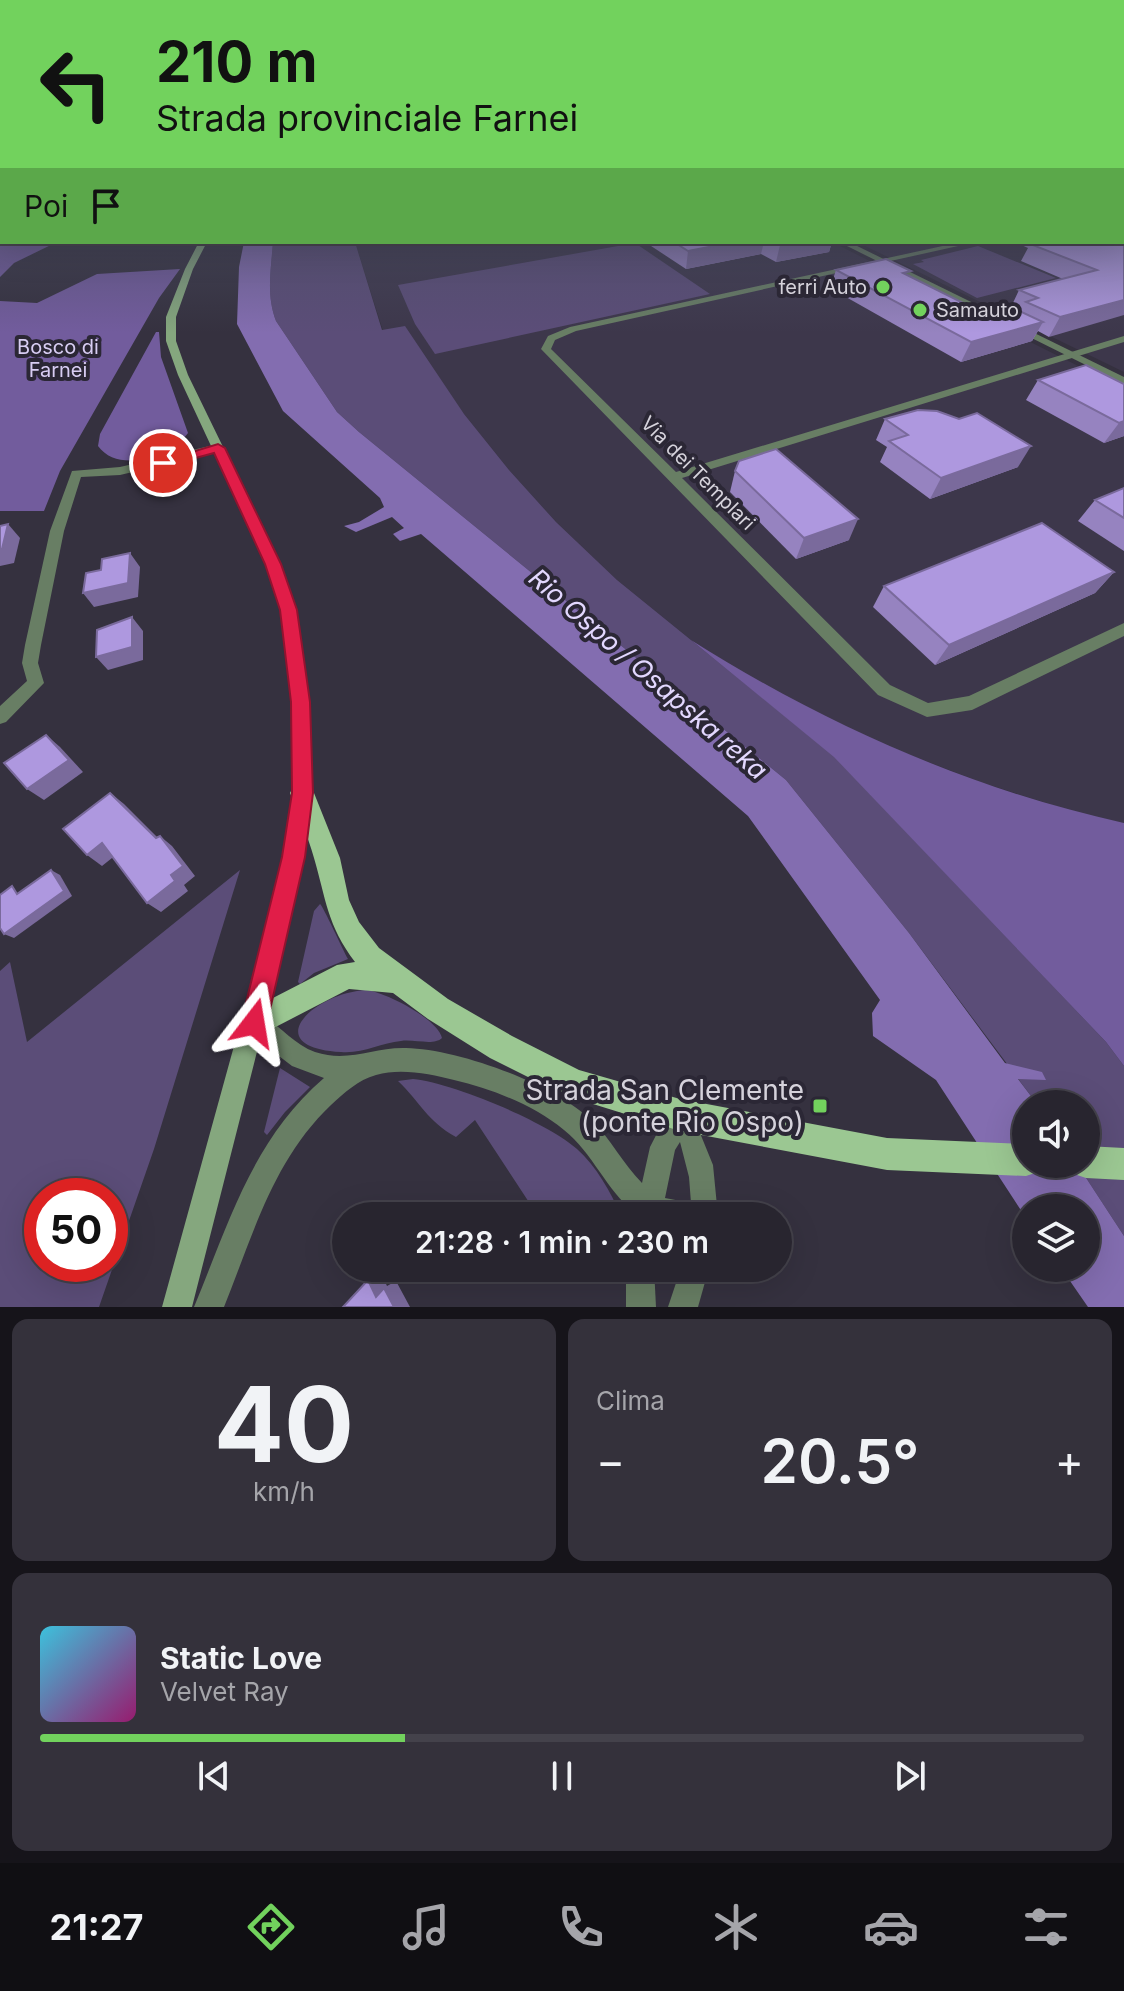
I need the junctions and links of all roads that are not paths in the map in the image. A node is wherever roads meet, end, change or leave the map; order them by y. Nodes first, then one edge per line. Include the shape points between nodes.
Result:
1 (202, 244) edge
2 (847, 244) edge
3 (963, 244) edge
4 (882, 262) junction
5 (1124, 339) edge
6 (1071, 355) junction
7 (1124, 381) edge
8 (218, 448) junction
9 (673, 477) junction
10 (1124, 629) edge
11 (0, 717) edge
12 (302, 793) junction
13 (396, 980) junction
14 (254, 1023) junction
15 (358, 1068) junction
16 (680, 1115) junction
17 (1012, 1159) edge
18 (1100, 1163) edge
19 (1124, 1164) edge
20 (640, 1202) edge
21 (651, 1202) edge
22 (705, 1202) edge
23 (640, 1282) edge
24 (691, 1282) edge
25 (177, 1307) edge
26 (209, 1307) edge
27 (641, 1307) edge
28 (683, 1307) edge

1 - 8 main road via 171,317 171,341
2 - 4 street
3 - 4 street
4 - 6 street
4 - 9 street, Via dei Templari via 551,338 546,349
5 - 6 street
6 - 7 street
6 - 9 street
8 - 11 street via 120,471 76,474 57,531 33,645 30,663 36,683
8 - 12 main road via 289,610 301,702
9 - 10 street, Via dei Templari via 884,690 927,710 972,703
12 - 13 main road via 349,932
12 - 14 main road via 293,857
13 - 14 main road via 347,975
13 - 16 main road via 501,1047 575,1084
14 - 15 street via 300,1059 327,1070
14 - 25 main road
15 - 20 street via 431,1061 473,1070 527,1095 572,1120 604,1152
15 - 26 street via 291,1130 267,1166
16 - 17 main road via 887,1154
16 - 21 street via 663,1147
16 - 22 street via 695,1142
18 - 19 main road
23 - 27 street
24 - 28 street

